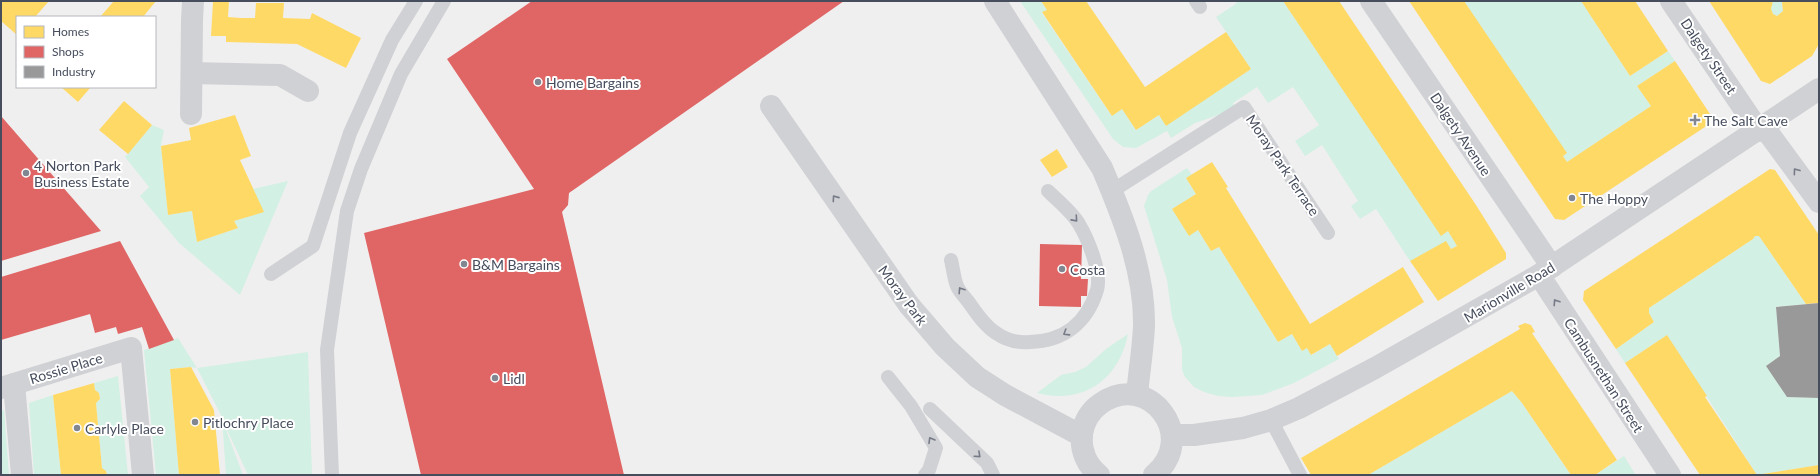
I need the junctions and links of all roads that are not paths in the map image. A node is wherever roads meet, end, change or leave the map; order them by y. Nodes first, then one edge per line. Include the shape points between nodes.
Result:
1 (193, 1) edge
2 (416, 1) edge
3 (444, 1) edge
4 (994, 1) edge
5 (1371, 1) edge
6 (1671, 1) edge
7 (192, 73) junction
8 (1819, 90) edge
9 (308, 91) dead end
10 (771, 106) dead end
11 (191, 114) dead end
12 (1762, 129) junction
13 (1048, 191) dead end
14 (1112, 192) junction
15 (1819, 202) edge
16 (1328, 233) dead end
17 (951, 260) dead end
18 (1545, 271) junction
19 (271, 274) dead end
20 (888, 377) dead end
21 (8, 386) edge
22 (1137, 395) junction
23 (930, 409) dead end
24 (1271, 420) junction
25 (1172, 435) junction
26 (1082, 436) junction
27 (22, 475) edge
28 (143, 475) edge
29 (332, 475) edge
30 (925, 475) edge
31 (993, 475) edge
32 (1099, 475) edge
33 (1154, 475) edge
34 (1300, 475) edge
35 (1670, 475) edge

1 - 7 street
2 - 19 lane via 392,40 350,133 313,246
3 - 29 lane via 401,74 361,169 347,211 327,350
4 - 14 street via 1102,168
5 - 18 street, Dalgety Avenue
6 - 12 street, Dalgety Street
7 - 9 street via 280,75
7 - 11 street
8 - 12 street, Marionville Road
26 -> 10 street, Moray Park via 1005,395 978,377 945,348 922,322 880,264
15 -> 12 street, Dalgety Street
12 - 18 street, Marionville Road
13 -> 17 lane via 1078,222 1088,239 1096,266 1097,289 1089,309 1074,328 1050,340 1035,342 1018,343 996,334 978,316 957,286
14 - 16 lane, Moray Park Terrace via 1244,107
14 - 22 street via 1135,261 1142,292 1144,325
18 - 24 street, Marionville Road via 1376,368
35 -> 18 street, Cambusnethan Street
30 -> 20 lane via 936,448 911,406
21 - 27 street
21 - 28 street, Rossie Place via 131,348
22 - 25 street via 1150,400 1161,410 1169,422
22 - 26 street via 1107,399 1095,408 1086,420
23 -> 31 lane via 987,463
24 - 25 street, Marionville Road via 1243,428
24 - 34 lane
25 - 33 street via 1170,452 1162,468
26 - 32 street via 1087,462

